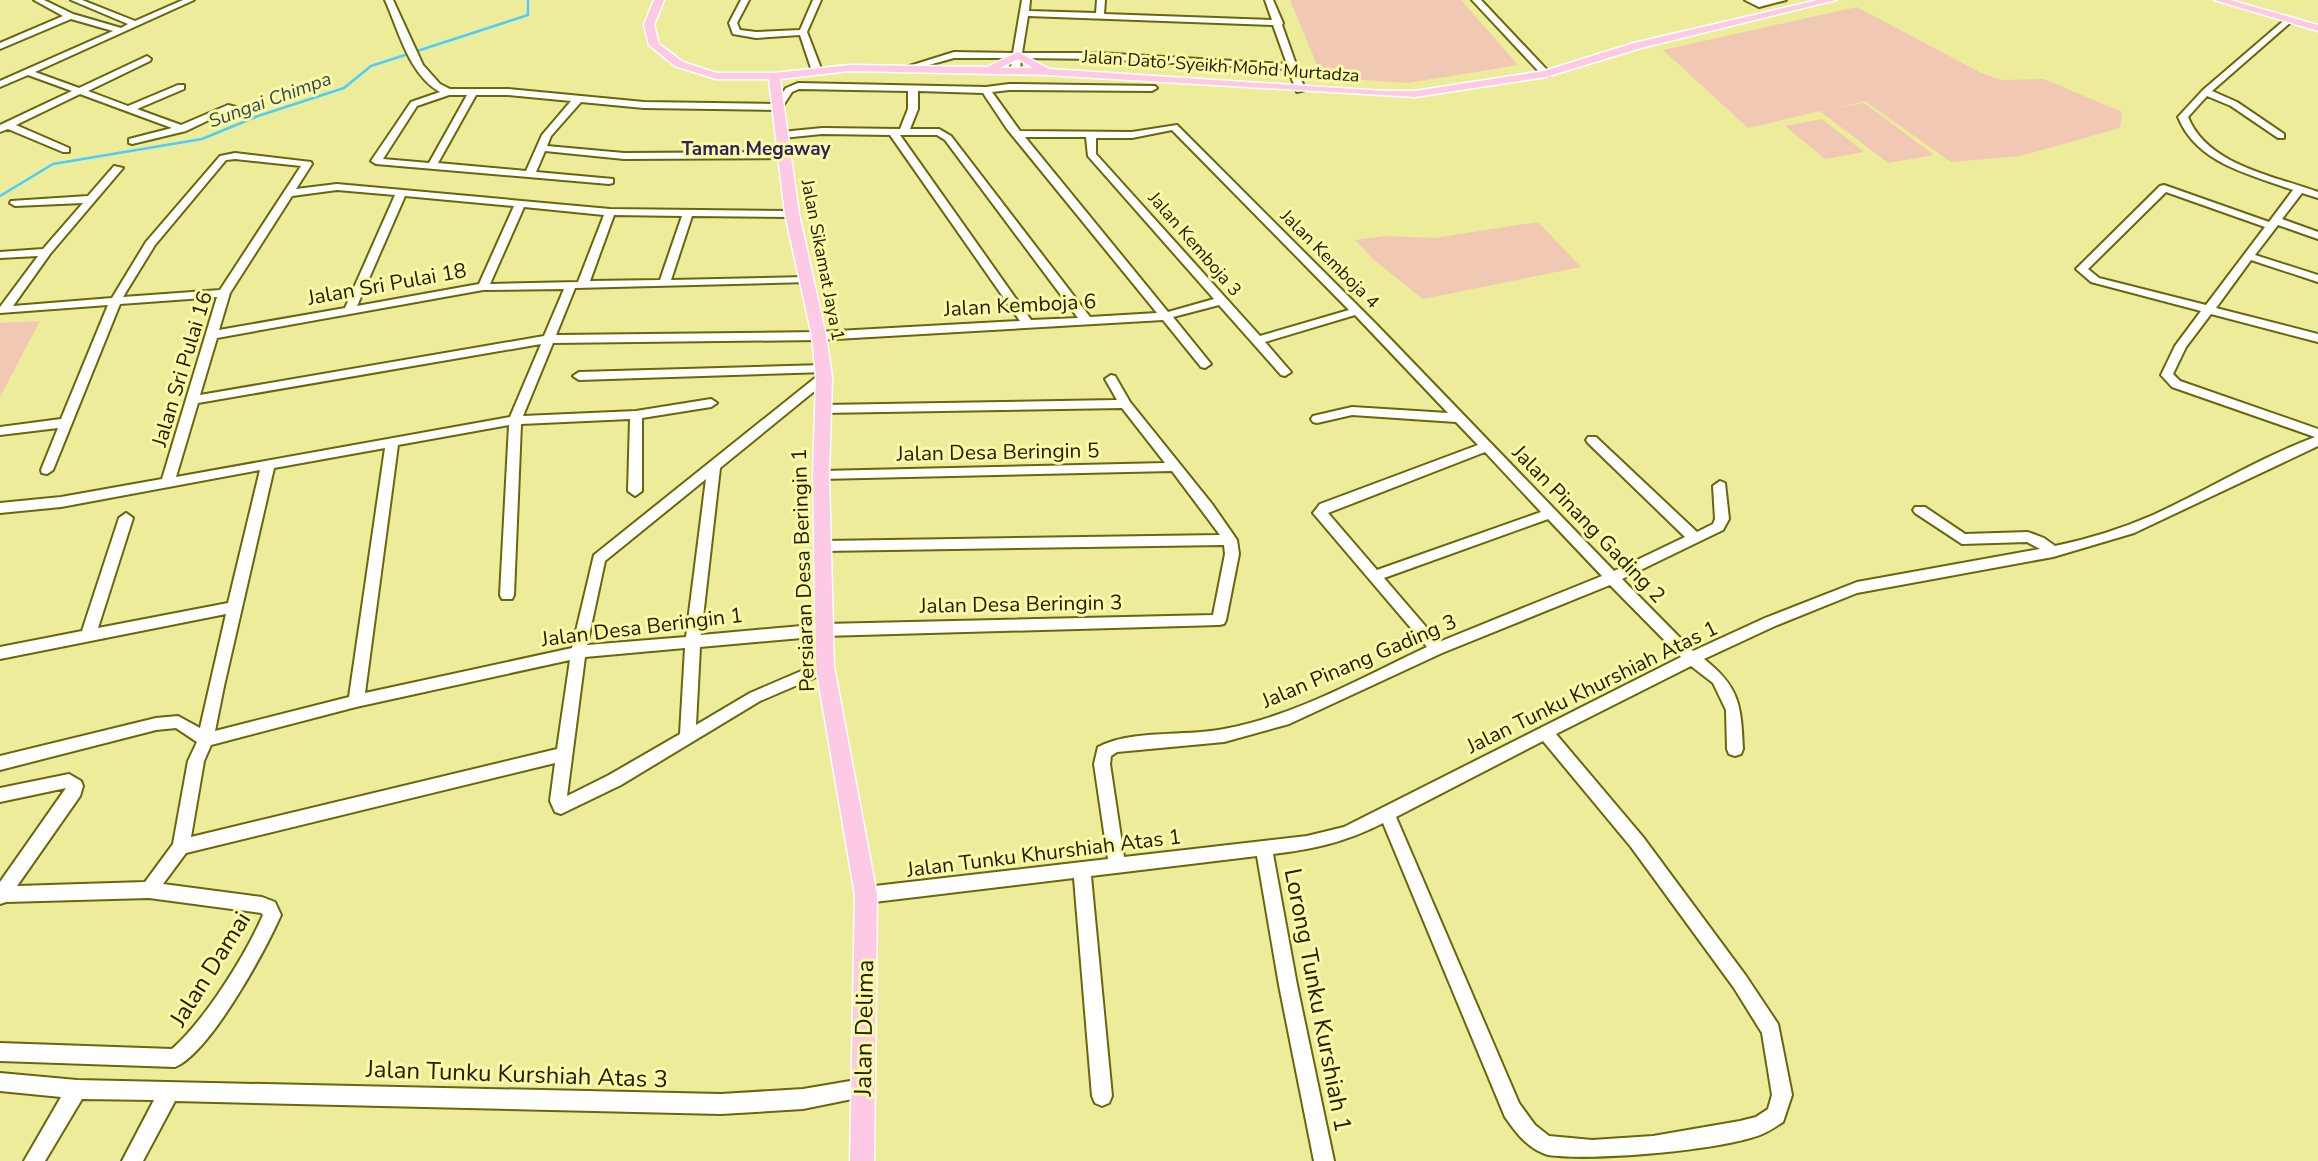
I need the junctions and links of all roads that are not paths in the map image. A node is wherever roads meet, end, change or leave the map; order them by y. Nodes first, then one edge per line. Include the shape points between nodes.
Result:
1 (38, 0) edge
2 (75, 0) edge
3 (190, 0) edge
4 (389, 0) edge
5 (659, 0) edge
6 (745, 0) edge
7 (817, 0) edge
8 (1026, 0) edge
9 (1101, 0) edge
10 (1269, 0) edge
11 (1476, 0) edge
12 (1749, 0) edge
13 (1782, 0) edge
14 (1831, 0) edge
15 (2221, 0) edge
16 (2247, 8) junction
17 (1024, 13) junction
18 (1100, 15) junction
19 (70, 16) junction
20 (2288, 20) junction
21 (1279, 23) junction
22 (135, 24) junction
23 (2318, 28) edge
24 (120, 30) junction
25 (2278, 30) junction
26 (803, 32) junction
27 (1, 45) edge
28 (1018, 55) junction
29 (147, 59) dead end
30 (1293, 67) junction
31 (907, 68) junction
32 (814, 71) junction
33 (966, 71) junction
34 (1015, 71) junction
35 (28, 72) junction
36 (1047, 72) junction
37 (1546, 74) junction
38 (774, 76) junction
39 (1122, 76) junction
40 (737, 77) junction
41 (0, 84) edge
42 (181, 87) dead end
43 (913, 88) junction
44 (1112, 88) junction
45 (1152, 88) dead end
46 (986, 90) junction
47 (1300, 90) junction
48 (79, 91) junction
49 (448, 92) junction
50 (472, 92) junction
51 (2206, 92) junction
52 (578, 99) junction
53 (777, 101) junction
54 (231, 107) dead end
55 (128, 109) junction
56 (4, 127) edge
57 (183, 130) junction
58 (898, 132) junction
59 (1017, 134) junction
60 (1091, 134) junction
61 (782, 135) junction
62 (2281, 135) dead end
63 (132, 141) dead end
64 (542, 148) junction
65 (66, 150) dead end
66 (784, 155) junction
67 (433, 164) junction
68 (118, 168) dead end
69 (530, 174) junction
70 (609, 181) dead end
71 (2299, 189) junction
72 (289, 193) junction
73 (401, 193) junction
74 (2318, 195) edge
75 (92, 199) junction
76 (15, 203) dead end
77 (521, 204) junction
78 (610, 212) junction
79 (688, 213) junction
80 (792, 214) junction
81 (2274, 224) junction
82 (2318, 236) edge
83 (46, 252) junction
84 (0, 255) edge
85 (2248, 256) junction
86 (2318, 279) edge
87 (806, 281) junction
88 (664, 283) junction
89 (577, 284) junction
90 (483, 287) junction
91 (224, 293) junction
92 (1222, 301) junction
93 (115, 302) junction
94 (2, 310) edge
95 (349, 311) junction
96 (1357, 311) junction
97 (2210, 311) junction
98 (1165, 316) junction
99 (1087, 321) junction
100 (1028, 324) junction
101 (212, 335) junction
102 (819, 336) junction
103 (2318, 338) edge
104 (550, 339) junction
105 (1257, 341) junction
106 (1205, 364) dead end
107 (1285, 372) dead end
108 (824, 373) junction
109 (579, 376) dead end
110 (1111, 379) dead end
111 (192, 400) junction
112 (711, 403) dead end
113 (1125, 404) junction
114 (822, 409) junction
115 (636, 415) junction
116 (1458, 418) junction
117 (1317, 419) dead end
118 (514, 420) junction
119 (66, 423) junction
120 (0, 430) edge
121 (2318, 434) edge
122 (1592, 440) dead end
123 (2318, 441) edge
124 (392, 442) junction
125 (1486, 447) junction
126 (268, 464) junction
127 (714, 466) junction
128 (1175, 467) junction
129 (47, 470) dead end
130 (821, 475) junction
131 (168, 482) junction
132 (1720, 486) dead end
133 (635, 491) dead end
134 (1920, 510) dead end
135 (1, 511) edge
136 (1549, 514) junction
137 (126, 519) dead end
138 (1695, 538) junction
139 (1230, 540) junction
140 (824, 546) junction
141 (2053, 552) junction
142 (1374, 576) junction
143 (1612, 578) junction
144 (507, 595) dead end
145 (234, 607) junction
146 (824, 630) junction
147 (88, 636) junction
148 (693, 642) junction
149 (1437, 649) junction
150 (578, 652) junction
151 (0, 653) edge
152 (1691, 658) junction
153 (825, 667) junction
154 (356, 701) junction
155 (1545, 732) junction
156 (687, 737) junction
157 (206, 740) junction
158 (1735, 749) dead end
159 (564, 754) junction
160 (0, 764) edge
161 (0, 795) edge
162 (1387, 814) junction
163 (181, 846) junction
164 (1264, 848) junction
165 (1117, 866) junction
166 (1082, 869) junction
167 (149, 890) junction
168 (1, 895) edge
169 (866, 895) junction
170 (0, 1052) edge
171 (0, 1082) edge
172 (862, 1088) junction
173 (77, 1089) junction
174 (170, 1090) junction
175 (1102, 1096) dead end
176 (34, 1161) edge
177 (132, 1161) edge
178 (862, 1161) edge
179 (1324, 1161) edge

1 - 19 street
2 - 22 street
3 - 22 street
4 - 49 street via 415,58 435,85
5 - 40 main road, Jalan Dato' Syeikh Mohd Murtadza via 649,25 654,45 679,65 697,72
6 - 26 street via 733,23 736,32 756,36
7 - 26 street
8 - 17 street
9 - 18 street
10 - 21 street
11 - 37 street
12 - 13 street via 1759,4
14 - 37 main road, Jalan Dato' Syeikh Mohd Murtadza via 1638,45
15 - 16 main road
16 - 20 main road
16 - 25 main road
17 - 18 street
17 - 28 street
18 - 21 street
19 - 24 street
19 - 27 street
20 - 23 main road
20 - 25 street
21 - 30 street
22 - 24 street
24 - 35 street
25 - 51 street
26 - 32 street
28 - 30 street
28 - 31 street via 954,55
28 - 33 main road via 1001,65
28 - 34 street
28 - 36 main road
29 - 48 street
30 - 47 street
31 - 32 main road, Jalan Dato' Syeikh Mohd Murtadza
31 - 33 main road, Jalan Dato' Syeikh Mohd Murtadza
32 - 38 main road, Jalan Dato' Syeikh Mohd Murtadza
32 - 53 main road via 787,80
33 - 34 main road, Jalan Dato' Syeikh Mohd Murtadza
34 - 36 main road, Jalan Dato' Syeikh Mohd Murtadza
35 - 41 street
35 - 48 street
36 - 39 main road, Jalan Dato' Syeikh Mohd Murtadza
37 - 47 main road, Jalan Dato' Syeikh Mohd Murtadza via 1415,94
38 - 40 main road, Jalan Dato' Syeikh Mohd Murtadza
38 - 53 main road, Jalan Sikamat Jaya 1
39 - 44 street
39 - 47 main road, Jalan Dato' Syeikh Mohd Murtadza
40 - 53 main road via 766,84
42 - 55 street
43 - 46 street
43 - 53 street via 799,86
43 - 58 street via 914,109
44 - 45 street
44 - 46 street
46 - 59 street
48 - 55 street
48 - 56 street
49 - 50 street
49 - 67 street via 414,104 376,161
50 - 52 street
50 - 67 street
51 - 62 street via 2234,104
51 - 71 street via 2183,117 2187,131 2225,162
52 - 53 street via 644,105
52 - 64 street via 547,135
53 - 61 main road, Jalan Sikamat Jaya 1
54 - 57 street
55 - 57 street
56 - 65 street
57 - 63 street
58 - 61 street
58 - 99 street via 939,132 948,138
58 - 100 street
59 - 60 street
59 - 98 street
60 - 92 street, Jalan Kemboja 3 via 1091,154
60 - 96 street, Jalan Kemboja 4 via 1132,135 1174,127
61 - 66 main road, Jalan Sikamat Jaya 1
64 - 66 street via 624,156
64 - 69 street
66 - 80 main road, Jalan Sikamat Jaya 1
67 - 69 street
68 - 75 street
69 - 70 street
71 - 74 street
71 - 81 street
72 - 73 street via 337,187
72 - 91 street, Jalan Sri Pulai 16
72 - 93 street, Jalan Sri Pulai 16 via 307,163 223,158 150,244
73 - 77 street
73 - 95 street
75 - 76 street
75 - 83 street
77 - 78 street
77 - 90 street
78 - 79 street
78 - 89 street
79 - 80 street
79 - 88 street
80 - 87 main road, Jalan Sikamat Jaya 1
81 - 82 street
81 - 85 street
81 - 97 street via 2164,188 2081,269 2095,280
83 - 84 street
83 - 94 street
85 - 86 street
85 - 97 street
87 - 88 street, Jalan Sri Pulai 18
87 - 102 main road, Jalan Sikamat Jaya 1
88 - 89 street, Jalan Sri Pulai 18
89 - 90 street, Jalan Sri Pulai 18
89 - 104 street
90 - 95 street, Jalan Sri Pulai 18
91 - 93 street
91 - 101 street, Jalan Sri Pulai 16
92 - 98 street, Jalan Kemboja 6
92 - 105 street, Jalan Kemboja 3
93 - 94 street
93 - 119 street
95 - 101 street, Jalan Sri Pulai 18
96 - 105 street
96 - 116 street, Jalan Kemboja 4
97 - 103 street
97 - 121 street via 2181,346 2167,375 2169,380
98 - 99 street, Jalan Kemboja 6
98 - 106 street
99 - 100 street, Jalan Kemboja 6
100 - 102 street, Jalan Kemboja 6
101 - 111 street, Jalan Sri Pulai 16
102 - 104 street, Jalan Kemboja 6
102 - 108 main road, Jalan Sikamat Jaya 1
104 - 111 street, Jalan Kemboja 6
104 - 118 street
105 - 107 street, Jalan Kemboja 3
108 - 109 street
108 - 114 main road, Jalan Sikamat Jaya 1
108 - 127 street
110 - 113 street
111 - 131 street, Jalan Sri Pulai 16
112 - 115 street
113 - 114 street
113 - 128 street
114 - 130 main road, Persiaran Desa Beringin 1
115 - 118 street
115 - 133 street
116 - 117 street via 1352,411
116 - 125 street, Jalan Pinang Gading 2
118 - 124 street
118 - 144 street
119 - 120 street
119 - 129 street
122 - 138 street
123 - 141 street, Jalan Tunku Khurshiah Atas 1 via 2132,529
124 - 126 street
124 - 154 street
125 - 136 street, Jalan Pinang Gading 2
125 - 142 street via 1325,507 1320,513
126 - 131 street
126 - 145 street
127 - 148 street
127 - 150 street via 598,559
128 - 130 street, Jalan Desa Beringin 5
128 - 139 street
130 - 140 main road, Persiaran Desa Beringin 1
131 - 135 street
132 - 138 street, Jalan Pinang Gading 3 via 1722,519 1718,527
134 - 141 street via 1962,539 2028,537
136 - 142 street
136 - 143 street, Jalan Pinang Gading 2
137 - 147 street
138 - 143 street, Jalan Pinang Gading 3
139 - 140 street
139 - 146 street, Jalan Desa Beringin 3 via 1231,565 1219,621
140 - 146 main road, Persiaran Desa Beringin 1
141 - 152 street, Jalan Tunku Khurshiah Atas 1 via 1871,584
142 - 149 street
143 - 149 street, Jalan Pinang Gading 3
143 - 152 street, Jalan Pinang Gading 2
145 - 147 street
145 - 157 street
146 - 148 street, Jalan Desa Beringin 1
146 - 153 main road, Persiaran Desa Beringin 1
147 - 151 street
148 - 150 street, Jalan Desa Beringin 1
148 - 156 street
149 - 165 street, Jalan Pinang Gading 3 via 1284,720 1224,736 1115,746 1104,752
150 - 154 street, Jalan Desa Beringin 1
150 - 159 street
152 - 155 street, Jalan Tunku Khurshiah Atas 1
152 - 158 street, Jalan Pinang Gading 2 via 1719,679 1734,710
153 - 156 street via 755,697
153 - 169 main road, Persiaran Desa Beringin 1
154 - 157 street, Jalan Desa Beringin 1
155 - 162 street, Jalan Tunku Khurshiah Atas 1
155 - 162 street via 1637,842 1771,1030 1782,1096 1776,1115 1759,1126 1668,1143 1571,1151 1547,1146 1526,1131 1512,1110
156 - 159 street via 561,807
157 - 160 street via 178,722 156,724
157 - 163 street via 196,761
159 - 163 street
161 - 168 street via 69,781 75,786
162 - 164 street, Jalan Tunku Khurshiah Atas 1 via 1347,833
163 - 167 street
164 - 165 street, Jalan Tunku Khurshiah Atas 1
164 - 179 street, Lorong Tunku Kurshiah 1
165 - 166 street, Jalan Tunku Khurshiah Atas 1
166 - 169 street, Jalan Tunku Khurshiah Atas 1
166 - 175 street
167 - 168 street, Jalan Damai
167 - 170 street, Jalan Damai via 262,905 272,915 191,1046 166,1060
169 - 172 main road, Jalan Delima
171 - 173 street, Jalan Tunku Kurshiah Atas 3
172 - 174 street, Jalan Tunku Kurshiah Atas 3 via 803,1099 721,1104
172 - 178 main road, Jalan Delima
173 - 174 street, Jalan Tunku Kurshiah Atas 3
173 - 176 street
174 - 177 street

